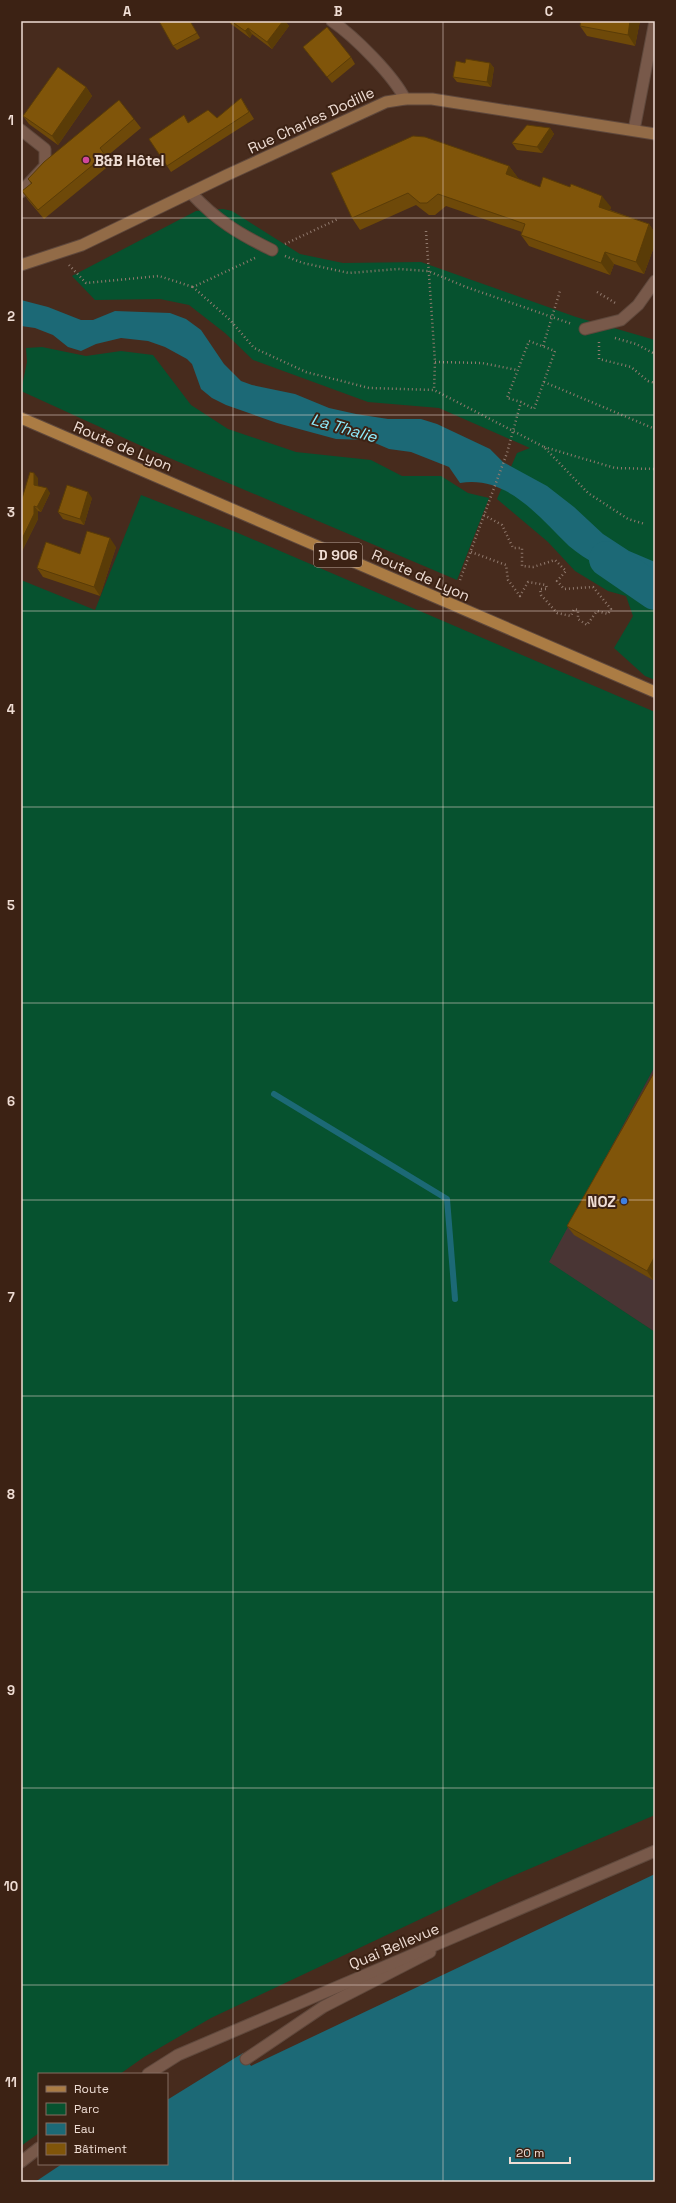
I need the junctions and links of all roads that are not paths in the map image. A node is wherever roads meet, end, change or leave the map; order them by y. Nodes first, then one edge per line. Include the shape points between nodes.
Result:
1 (332, 21) edge
2 (654, 21) edge
3 (405, 99) junction
4 (21, 130) edge
5 (634, 130) junction
6 (655, 134) edge
7 (21, 192) edge
8 (191, 193) junction
9 (272, 250) road end
10 (21, 265) edge
11 (655, 281) edge
12 (585, 329) road end
13 (21, 418) edge
14 (655, 692) edge
15 (655, 1851) edge
16 (504, 1914) junction
17 (246, 2059) dead end
18 (150, 2073) edge
19 (38, 2149) edge
20 (21, 2162) edge

1 - 3 street via 385,71 400,88
2 - 5 street
3 - 5 main road, Rue Charles Dodille via 475,104
3 - 8 main road, Rue Charles Dodille via 386,102
4 - 7 street via 45,149 45,166
5 - 6 main road, Rue Charles Dodille
8 - 9 street via 210,213 228,226
8 - 10 main road, Rue Charles Dodille via 88,242
11 - 12 street via 632,311 621,320
13 - 14 main road, Route de Lyon / D 906
15 - 16 street, Quai Bellevue
16 - 17 street via 323,2007
16 - 18 street, Quai Bellevue via 178,2056
19 - 20 street

